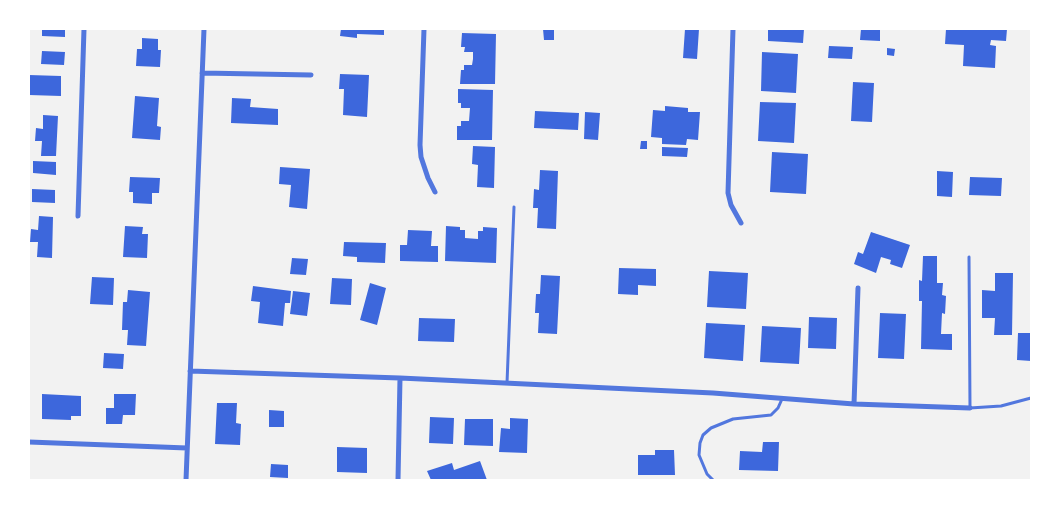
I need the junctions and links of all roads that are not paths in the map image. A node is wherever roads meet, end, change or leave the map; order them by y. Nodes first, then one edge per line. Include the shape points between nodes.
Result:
1 (84, 29) edge
2 (204, 29) edge
3 (424, 29) edge
4 (733, 29) edge
5 (202, 73) junction
6 (310, 74) dead end
7 (435, 192) dead end
8 (514, 207) dead end
9 (78, 216) dead end
10 (741, 223) dead end
11 (969, 257) dead end
12 (858, 288) dead end
13 (190, 371) junction
14 (400, 378) junction
15 (507, 383) junction
16 (783, 398) junction
17 (1031, 398) edge
18 (854, 404) junction
19 (970, 408) junction
20 (29, 442) edge
21 (187, 448) junction
22 (186, 480) edge
23 (398, 480) edge
24 (713, 480) edge

1 - 9 street
2 - 5 street
3 - 7 street via 420,145 421,157
4 - 10 street via 728,193
5 - 6 street
5 - 13 street
8 - 15 lane
11 - 19 lane
12 - 18 street
13 - 14 street
13 - 21 street
14 - 15 street
14 - 23 street
15 - 16 street
16 - 18 street
16 - 24 lane via 771,415 733,419 703,435 699,455
17 - 19 lane via 1001,406
18 - 19 street
20 - 21 street
21 - 22 street

